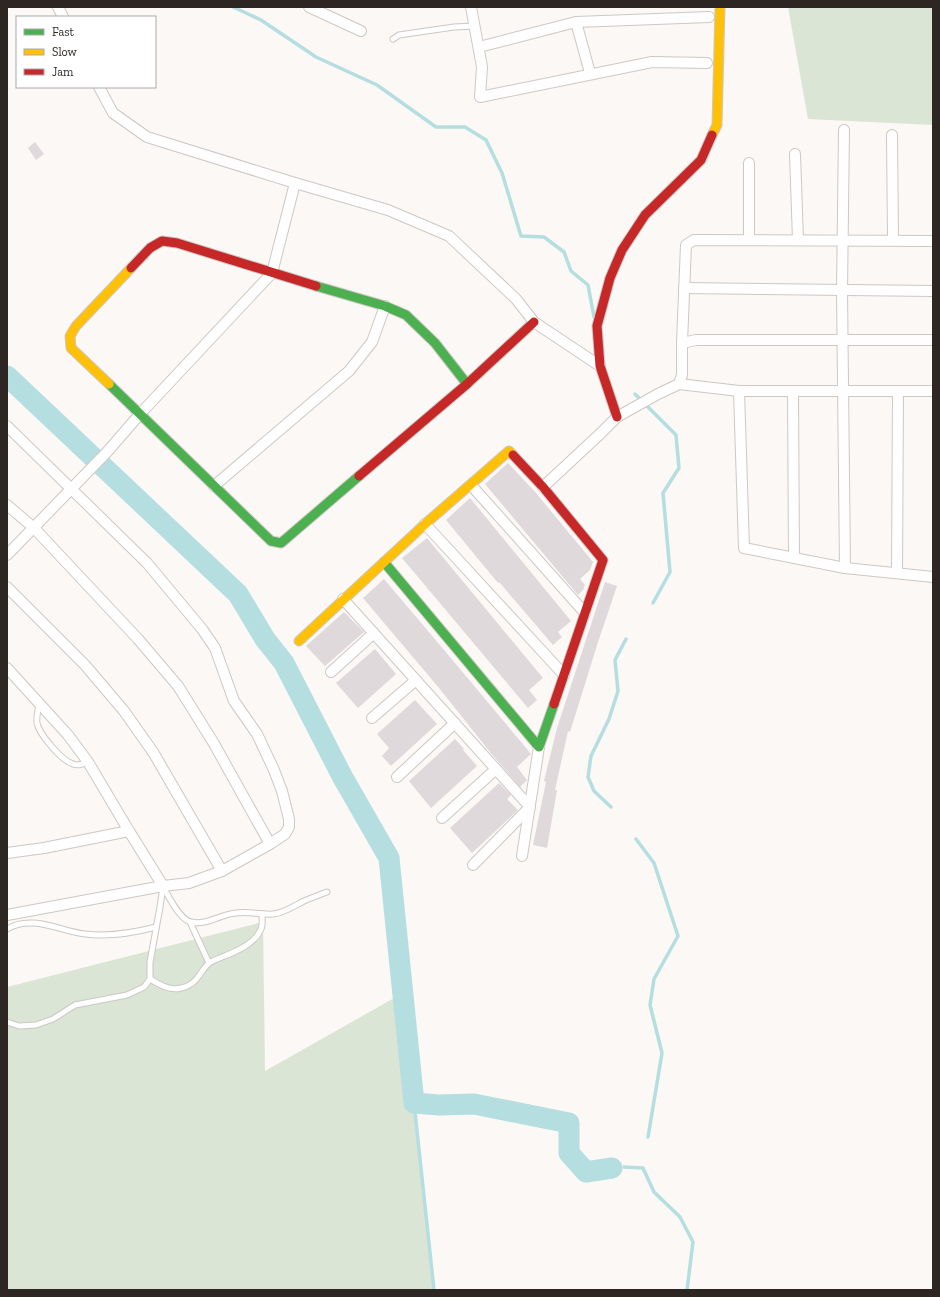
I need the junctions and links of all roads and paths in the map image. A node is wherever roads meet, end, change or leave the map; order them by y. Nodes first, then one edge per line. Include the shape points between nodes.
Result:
1 (58, 7) edge
2 (309, 7) edge
3 (471, 7) edge
4 (720, 7) edge
5 (62, 16) edge
6 (709, 17) dead end
7 (576, 22) junction
8 (475, 26) junction
9 (361, 31) dead end
10 (393, 39) dead end
11 (480, 46) junction
12 (707, 63) dead end
13 (590, 73) junction
14 (100, 88) edge
15 (844, 130) dead end
16 (892, 135) dead end
17 (795, 154) dead end
18 (749, 163) dead end
19 (295, 183) junction
20 (749, 240) junction
21 (798, 240) junction
22 (842, 240) junction
23 (893, 240) junction
24 (933, 241) edge
25 (272, 273) junction
26 (684, 288) junction
27 (842, 290) junction
28 (933, 291) edge
29 (385, 306) junction
30 (534, 322) junction
31 (842, 340) junction
32 (933, 340) edge
33 (682, 343) junction
34 (600, 366) junction
35 (467, 384) junction
36 (679, 384) junction
37 (739, 391) junction
38 (792, 391) junction
39 (844, 391) junction
40 (898, 391) junction
41 (933, 392) edge
42 (140, 414) junction
43 (617, 417) junction
44 (7, 426) edge
45 (471, 485) junction
46 (214, 486) junction
47 (543, 487) junction
48 (71, 489) junction
49 (7, 505) edge
50 (425, 524) junction
51 (34, 528) junction
52 (7, 555) edge
53 (794, 558) junction
54 (384, 562) junction
55 (845, 568) junction
56 (897, 573) junction
57 (933, 577) edge
58 (7, 587) edge
59 (343, 599) junction
60 (585, 613) junction
61 (374, 633) junction
62 (299, 641) dead end
63 (7, 668) edge
64 (331, 672) dead end
65 (564, 675) junction
66 (416, 680) junction
67 (39, 704) junction
68 (372, 718) dead end
69 (455, 723) junction
70 (539, 746) junction
71 (88, 762) junction
72 (496, 769) junction
73 (397, 777) dead end
74 (530, 807) junction
75 (442, 818) dead end
76 (128, 831) junction
77 (270, 844) junction
78 (7, 853) edge
79 (522, 856) dead end
80 (473, 865) dead end
81 (222, 871) junction
82 (163, 886) junction
83 (327, 892) dead end
84 (262, 914) junction
85 (7, 915) edge
86 (190, 922) junction
87 (156, 927) junction
88 (7, 929) edge
89 (209, 963) junction
90 (150, 980) junction
91 (7, 1022) edge

1 - 5 street
2 - 9 street
3 - 8 street
4 - 34 street via 717,125 701,160 645,215 622,250 610,278 597,326
6 - 7 street
7 - 11 street
7 - 13 street
8 - 10 lane via 399,35
8 - 11 street
11 - 13 street via 480,97
12 - 13 street via 652,62
14 - 19 street via 113,113 147,137
15 - 22 street
16 - 23 street
17 - 21 street
18 - 20 street
19 - 25 street
19 - 30 street via 388,210 449,236 516,299
20 - 21 street
20 - 26 street via 694,240 686,245
21 - 22 street
22 - 23 street
22 - 27 street
23 - 24 street
25 - 29 street
25 - 42 street
25 - 42 street via 177,243 162,241 150,248 76,326 70,336 71,348
26 - 27 street
26 - 33 street
27 - 28 street
27 - 31 street
29 - 35 street via 406,315 435,344
29 - 46 street via 372,342 349,371
30 - 34 street
30 - 35 street
31 - 32 street
31 - 33 street via 696,340
31 - 39 street
33 - 36 street via 682,375
34 - 43 street
35 - 46 street via 281,543 271,541
36 - 37 street
36 - 43 street
37 - 38 street
37 - 53 street via 744,548
38 - 39 street
38 - 53 street
39 - 40 street
39 - 55 street
40 - 41 street
40 - 56 street
42 - 46 street
42 - 48 street
43 - 47 street
44 - 48 street
45 - 47 street via 509,451
45 - 50 street
45 - 60 street
47 - 60 street via 603,560
48 - 51 street
48 - 77 street via 147,563 215,648 234,701 257,734 274,770 286,805 289,827 285,834
49 - 51 street
50 - 54 street
50 - 65 street
51 - 52 street
51 - 77 street via 138,639 178,686 213,742
53 - 55 street
54 - 59 street
54 - 70 street
55 - 56 street
56 - 57 street
58 - 81 street via 85,665 124,711 153,752
59 - 61 street
59 - 62 street
60 - 65 street
61 - 64 street
61 - 66 street
63 - 67 street
65 - 70 street
66 - 68 street
66 - 69 street
67 - 71 street via 68,735
67 - 71 lane via 36,722 52,746 72,764
69 - 72 street
69 - 73 street
70 - 74 street
71 - 76 street
72 - 74 street
72 - 75 street
74 - 79 street
74 - 80 street
76 - 78 street
76 - 82 street
77 - 81 street
81 - 82 street via 189,883
82 - 85 street
82 - 86 lane via 172,903
82 - 87 lane
83 - 84 lane via 283,912
84 - 86 lane via 236,912 202,923
84 - 89 lane via 258,935 232,953
86 - 89 lane
87 - 88 lane via 128,934 85,934 22,922
87 - 90 lane via 150,962
89 - 90 lane via 199,978 182,988 165,987
90 - 91 lane via 144,987 127,995 75,1005 53,1019 36,1025 19,1026

